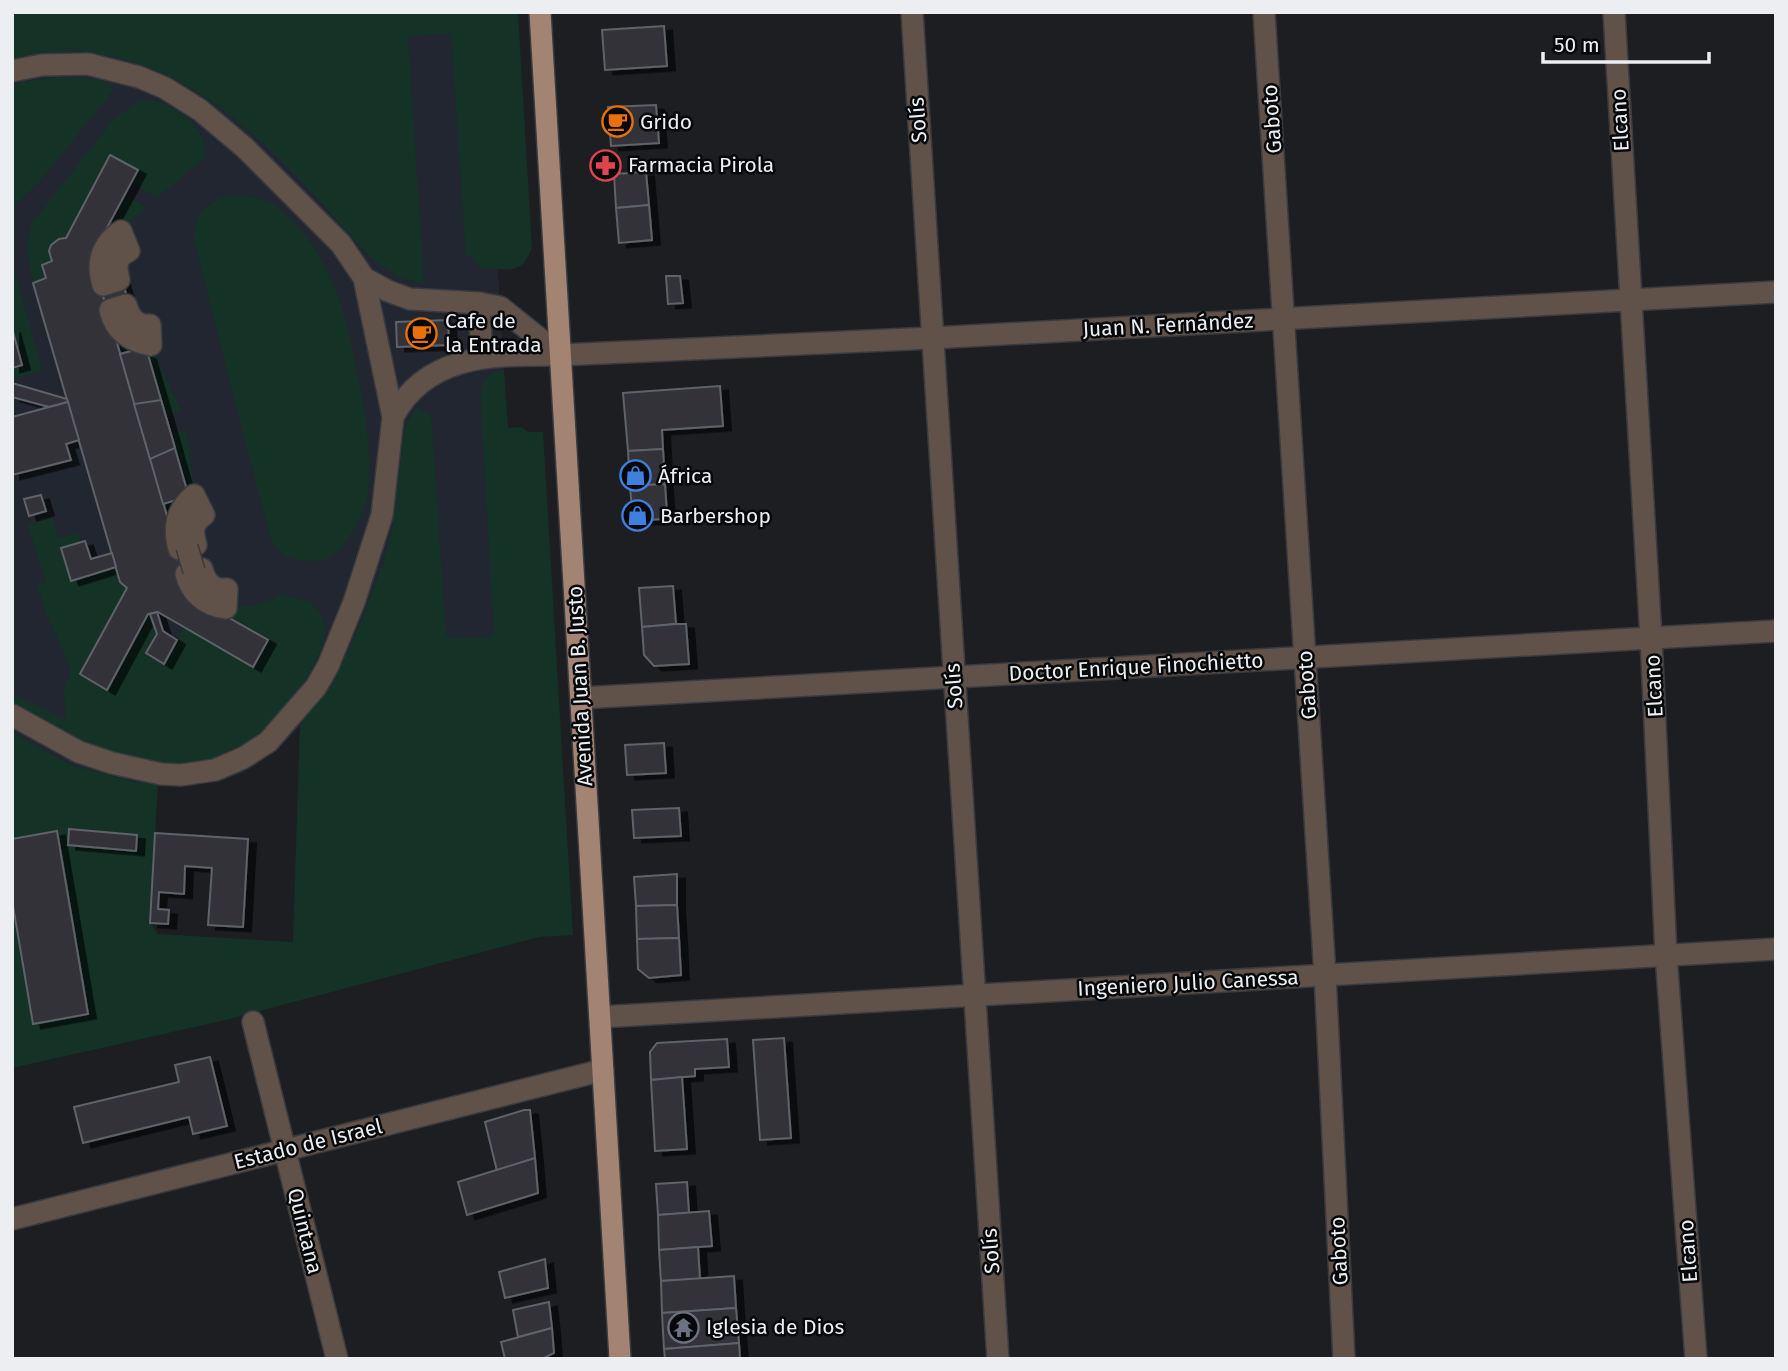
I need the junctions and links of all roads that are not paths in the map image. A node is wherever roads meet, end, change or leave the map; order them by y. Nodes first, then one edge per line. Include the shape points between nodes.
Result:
1 (540, 12) edge
2 (912, 12) edge
3 (1264, 12) edge
4 (1614, 12) edge
5 (12, 71) edge
6 (125, 241) dead end
7 (364, 278) junction
8 (1776, 292) edge
9 (1630, 300) junction
10 (479, 303) junction
11 (1285, 318) junction
12 (151, 335) dead end
13 (932, 338) junction
14 (560, 355) junction
15 (482, 357) junction
16 (393, 417) junction
17 (200, 505) dead end
18 (226, 599) dead end
19 (1776, 631) edge
20 (1651, 638) junction
21 (1305, 657) junction
22 (954, 677) junction
23 (581, 698) junction
24 (12, 715) edge
25 (1776, 949) edge
26 (1666, 955) junction
27 (1325, 975) junction
28 (974, 995) junction
29 (600, 1017) junction
30 (253, 1022) dead end
31 (603, 1070) junction
32 (285, 1150) junction
33 (12, 1219) edge
34 (337, 1359) edge
35 (620, 1359) edge
36 (998, 1359) edge
37 (1344, 1359) edge
38 (1696, 1359) edge

1 - 14 main road, Avenida Juan B. Justo
2 - 13 street, Solís
3 - 11 street, Gaboto
4 - 9 street, Elcano
5 - 7 street via 88,64 139,77 176,94 263,166 341,244
6 - 12 street via 109,260 110,283 117,307 126,305 134,321 150,325
7 - 10 street via 410,299
7 - 16 street
8 - 9 street, Juan N. Fernández
9 - 11 street, Juan N. Fernández
9 - 20 street, Elcano
10 - 14 street via 500,307
10 - 15 street
11 - 13 street, Juan N. Fernández
11 - 21 street, Gaboto
13 - 14 street, Juan N. Fernández
13 - 22 street, Solís
14 - 15 street, Juan N. Fernández
14 - 23 main road, Avenida Juan B. Justo
15 - 16 street, Juan N. Fernández via 435,374 409,393
16 - 24 street via 382,515 349,613 316,687 268,742 215,770 161,774 79,751
17 - 18 street, bridge via 204,515 193,528 195,545 187,547 198,584 205,593
19 - 20 street, Doctor Enrique Finochietto
20 - 21 street, Doctor Enrique Finochietto
20 - 26 street, Elcano
21 - 22 street, Doctor Enrique Finochietto
21 - 27 street, Gaboto
22 - 23 street, Doctor Enrique Finochietto
22 - 28 street, Solís
23 - 29 main road, Avenida Juan B. Justo
25 - 26 street, Ingeniero Julio Canessa
26 - 27 street, Ingeniero Julio Canessa
26 - 38 street, Elcano
27 - 28 street, Ingeniero Julio Canessa
27 - 37 street, Gaboto
28 - 29 street, Ingeniero Julio Canessa
28 - 36 street, Solís
29 - 31 main road, Avenida Juan B. Justo
30 - 32 street, Quintana
31 - 32 street, Estado de Israel
31 - 35 main road, Avenida Juan B. Justo
32 - 33 street, Estado de Israel
32 - 34 street, Quintana

